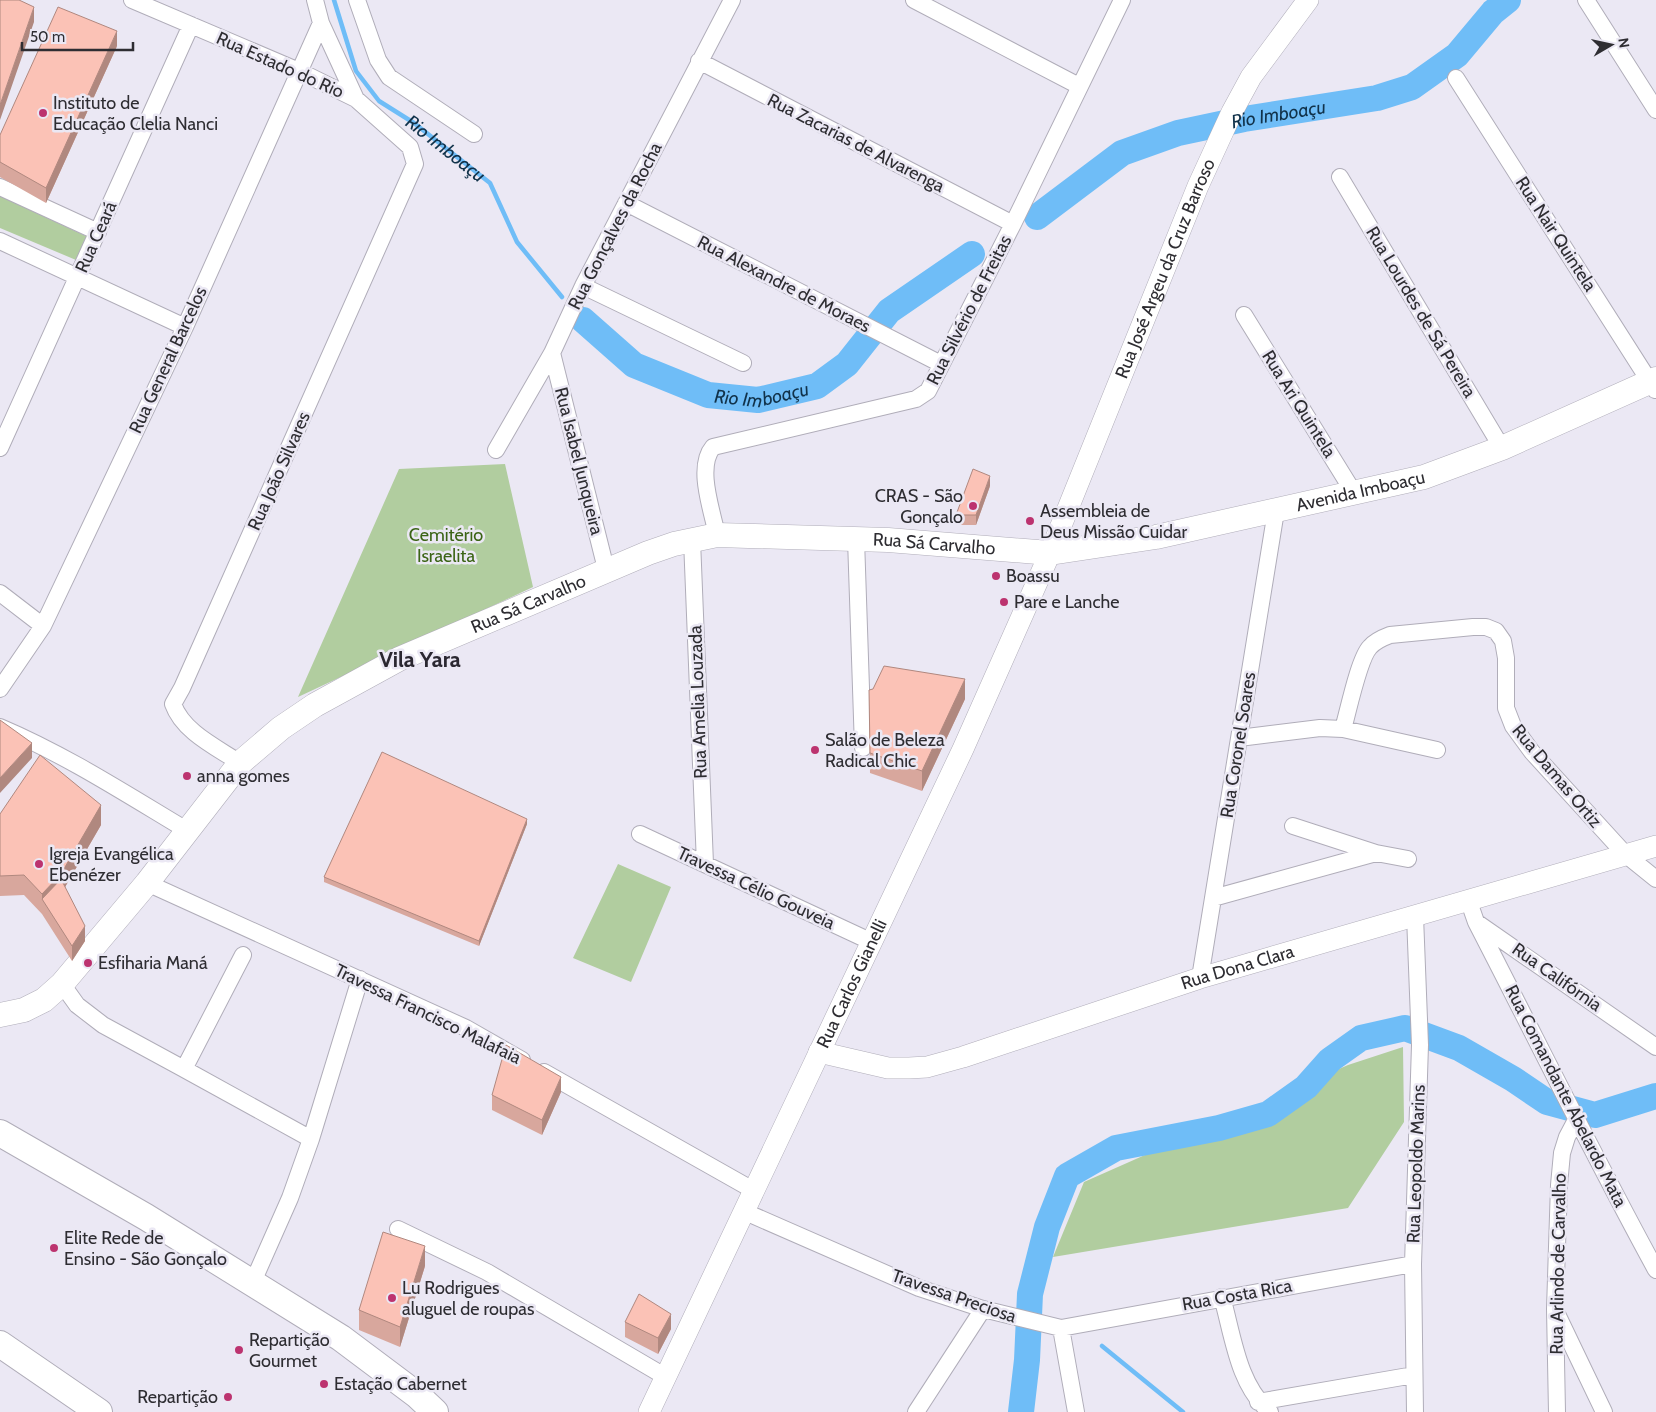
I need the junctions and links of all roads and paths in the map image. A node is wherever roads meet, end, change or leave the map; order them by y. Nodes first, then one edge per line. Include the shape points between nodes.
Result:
1 (132, 0) edge
2 (315, 0) edge
3 (357, 0) edge
4 (732, 0) edge
5 (914, 0) edge
6 (1122, 0) edge
7 (1308, 0) edge
8 (1586, 0) edge
9 (321, 23) junction
10 (191, 25) junction
11 (699, 61) junction
12 (298, 71) junction
13 (1456, 78) dead end
14 (1079, 86) junction
15 (356, 99) junction
16 (1656, 110) edge
17 (474, 134) dead end
18 (413, 153) joint
19 (1340, 176) dead end
20 (0, 186) edge
21 (626, 203) junction
22 (1013, 224) junction
23 (98, 232) junction
24 (0, 241) edge
25 (78, 277) junction
26 (583, 286) junction
27 (1244, 315) dead end
28 (184, 327) junction
29 (552, 353) junction
30 (743, 363) dead end
31 (941, 364) junction
32 (1654, 383) edge
33 (0, 448) edge
34 (1502, 448) junction
35 (496, 450) dead end
36 (1354, 493) junction
37 (1276, 512) junction
38 (717, 535) junction
39 (856, 539) junction
40 (692, 540) junction
41 (1050, 553) junction
42 (606, 569) junction
43 (0, 594) edge
44 (43, 626) junction
45 (0, 689) edge
46 (0, 727) edge
47 (1343, 729) junction
48 (1238, 738) junction
49 (863, 748) dead end
50 (1437, 750) dead end
51 (240, 763) junction
52 (1293, 826) dead end
53 (188, 830) junction
54 (640, 834) dead end
55 (1656, 846) edge
56 (1376, 853) junction
57 (1625, 854) junction
58 (1408, 859) dead end
59 (705, 864) junction
60 (1656, 878) edge
61 (147, 883) junction
62 (1213, 898) junction
63 (1468, 899) junction
64 (1415, 916) junction
65 (1476, 922) junction
66 (872, 942) junction
67 (243, 954) dead end
68 (1200, 978) junction
69 (360, 979) junction
70 (62, 984) junction
71 (0, 1015) edge
72 (1656, 1047) edge
73 (819, 1052) junction
74 (184, 1070) junction
75 (1572, 1113) junction
76 (0, 1133) edge
77 (311, 1139) junction
78 (753, 1190) junction
79 (743, 1211) junction
80 (398, 1229) dead end
81 (1413, 1264) junction
82 (1656, 1270) edge
83 (252, 1284) junction
84 (1222, 1297) junction
85 (983, 1309) junction
86 (1555, 1309) junction
87 (1055, 1327) junction
88 (0, 1344) edge
89 (1414, 1375) junction
90 (666, 1377) junction
91 (1264, 1407) edge
92 (99, 1412) edge
93 (435, 1412) edge
94 (650, 1412) edge
95 (916, 1412) edge
96 (1076, 1412) edge
97 (1415, 1412) edge
98 (1557, 1412) edge
99 (1604, 1412) edge

1 - 10 street, Rua Estado do Rio
2 - 9 street
3 - 17 street via 378,60 389,78
4 - 11 street, Rua Gonçalves da Rocha
5 - 14 street
6 - 14 street, Rua Silvério de Freitas
7 - 41 street, Rua José Argeu da Cruz Barroso via 1251,77 1232,112
8 - 16 street
9 - 12 street, Rua General Barcelos
9 - 15 street
10 - 12 street, Rua Estado do Rio
10 - 23 street, Rua Ceará
11 - 21 street, Rua Gonçalves da Rocha
11 - 22 street, Rua Zacarias de Alvarenga
12 - 15 street, Rua Estado do Rio
12 - 28 street, Rua General Barcelos
13 - 32 street, Rua Nair Quintela
14 - 22 street, Rua Silvério de Freitas
15 - 18 street, Rua Estado do Rio
18 - 51 street, Rua João Silvares via 415,164 173,704 178,718 189,728
19 - 34 street, Rua Lourdes de Sá Pereira
20 - 23 street
21 - 26 street, Rua Gonçalves da Rocha
21 - 31 street, Rua Alexandre de Moraes
22 - 31 street, Rua Silvério de Freitas
23 - 25 street, Rua Ceará
24 - 25 street
25 - 28 street
25 - 33 street, Rua Ceará
26 - 29 street, Rua Gonçalves da Rocha
26 - 30 street
27 - 36 street, Rua Ari Quintela
28 - 44 street, Rua General Barcelos
29 - 35 street, Rua Gonçalves da Rocha
29 - 42 street, Rua Isabel Junqueira
31 - 38 street, Rua Silvério de Freitas via 922,397 713,447 706,455 704,471
32 - 34 main road, Avenida Imboaçu
34 - 36 main road, Avenida Imboaçu via 1424,477
36 - 37 main road, Avenida Imboaçu
37 - 41 main road, Avenida Imboaçu via 1156,537
37 - 48 street, Rua Coronel Soares
38 - 39 main road, Rua Sá Carvalho
38 - 40 main road, Rua Sá Carvalho
39 - 41 main road, Rua Sá Carvalho
39 - 49 street
40 - 42 main road, Rua Sá Carvalho
40 - 59 street, Rua Amelia Louzada
41 - 66 street, Rua Carlos Gianelli
42 - 51 main road, Rua Sá Carvalho via 398,659 281,728
43 - 44 street
44 - 45 street, Rua General Barcelos
46 - 53 street via 86,770
47 - 48 street via 1320,728
47 - 50 street
47 - 57 street, Rua Damas Ortiz via 1362,662 1368,648 1378,640 1390,635 1473,627 1496,631 1505,649 1506,708 1513,726 1532,752
48 - 62 street, Rua Coronel Soares
51 - 53 main road, Rua Sá Carvalho
52 - 56 street
53 - 61 main road, Rua Sá Carvalho
54 - 59 street, Travessa Célio Gouveia
55 - 57 street, Rua Dona Clara
56 - 58 street
56 - 62 street
57 - 60 street, Rua Damas Ortiz
57 - 63 street, Rua Dona Clara
59 - 66 street, Travessa Célio Gouveia
61 - 69 street, Travessa Francisco Malafaia
61 - 70 main road, Rua Sá Carvalho
62 - 68 street, Rua Coronel Soares
63 - 64 street, Rua Dona Clara
63 - 65 street
64 - 68 street, Rua Dona Clara
64 - 81 street, Rua Leopoldo Marins via 1420,1044
65 - 72 street, Rua Califórnia
65 - 75 street, Rua Comandante Abelardo Mata
66 - 73 street, Rua Carlos Gianelli
67 - 74 street
68 - 73 street, Rua Dona Clara via 927,1067 888,1068
69 - 77 street
69 - 78 street, Travessa Francisco Malafaia via 466,1028
70 - 71 main road, Rua Sá Carvalho via 44,1000 24,1010
70 - 74 street via 77,1005 103,1025
73 - 78 street, Rua Carlos Gianelli
74 - 77 street
75 - 82 street, Rua Comandante Abelardo Mata
75 - 86 street, Rua Arlindo de Carvalho via 1562,1153
76 - 83 main road via 146,1217
77 - 83 street via 290,1198
78 - 79 street, Rua Carlos Gianelli
79 - 85 street, Travessa Preciosa via 919,1288
79 - 90 street, Rua Carlos Gianelli
80 - 90 street via 487,1272
81 - 84 street, Rua Costa Rica
81 - 89 street, Rua Leopoldo Marins
83 - 93 main road via 341,1338
84 - 87 street, Rua Costa Rica
84 - 91 street via 1249,1388
85 - 87 street, Travessa Preciosa
85 - 95 street
86 - 98 street, Rua Arlindo de Carvalho
86 - 99 street
87 - 96 street
88 - 92 main road
89 - 91 street
89 - 97 street, Rua Leopoldo Marins
90 - 94 street, Rua Carlos Gianelli

